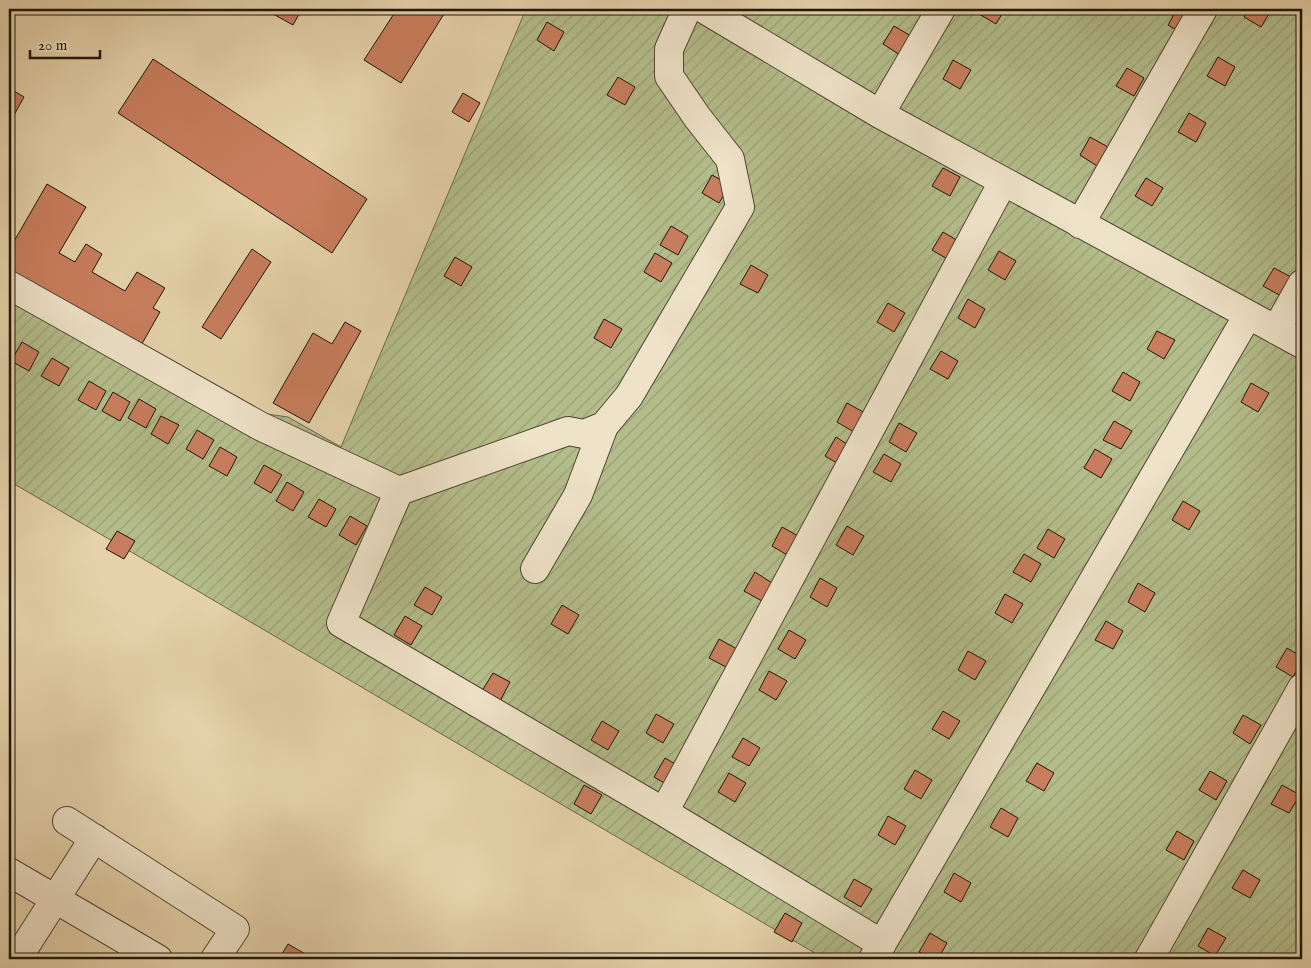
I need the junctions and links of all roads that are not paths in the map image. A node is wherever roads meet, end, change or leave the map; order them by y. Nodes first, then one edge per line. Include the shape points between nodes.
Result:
1 (687, 9) edge
2 (704, 9) edge
3 (941, 9) edge
4 (1203, 9) edge
5 (880, 114) junction
6 (1003, 182) junction
7 (1080, 224) junction
8 (1302, 284) edge
9 (9, 285) edge
10 (1248, 315) junction
11 (1276, 330) junction
12 (1302, 344) edge
13 (604, 426) junction
14 (399, 491) junction
15 (535, 569) dead end
16 (1302, 688) edge
17 (664, 812) junction
18 (67, 820) dead end
19 (94, 838) junction
20 (9, 872) edge
21 (56, 899) junction
22 (878, 952) edge
23 (17, 959) edge
24 (158, 959) edge
25 (215, 959) edge
26 (1149, 959) edge

1 - 13 street via 669,49 669,76 730,159 740,207 629,396
2 - 5 street
3 - 5 street
4 - 7 street
5 - 6 street
6 - 7 street
6 - 17 street
7 - 10 street
8 - 11 street
9 - 14 street via 260,426
10 - 11 street
10 - 22 street
11 - 12 street
13 - 14 street via 584,434 568,431
13 - 15 street via 578,495
14 - 17 street via 341,623
16 - 26 street
17 - 22 street
18 - 19 street
19 - 21 street
19 - 25 street via 235,929
20 - 21 street
21 - 23 street
21 - 24 street

